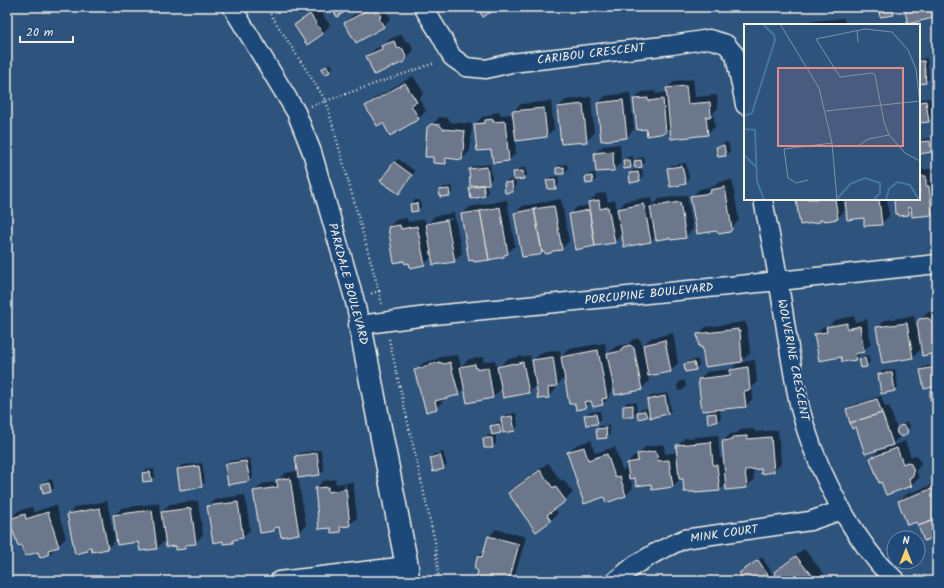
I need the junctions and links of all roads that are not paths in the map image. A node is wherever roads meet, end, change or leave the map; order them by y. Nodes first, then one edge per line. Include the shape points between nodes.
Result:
1 (232, 7) edge
2 (423, 7) edge
3 (744, 100) edge
4 (763, 200) edge
5 (937, 264) edge
6 (779, 281) junction
7 (360, 325) junction
8 (842, 510) junction
9 (407, 574) edge
10 (279, 581) edge
11 (615, 581) edge
12 (896, 581) edge

1 - 7 street, PARKDALE BOULEVARD via 296,112 312,152
2 - 3 street, CARIBOU CRESCENT via 452,57 466,67 486,70 511,63 709,39 726,44 735,55
4 - 6 street
5 - 6 street, PORCUPINE BOULEVARD
6 - 7 street, PORCUPINE BOULEVARD via 434,315
6 - 8 street, WOLVERINE CRESCENT via 800,409 814,452
7 - 9 street, PARKDALE BOULEVARD
8 - 11 street, MINK COURT via 810,521 684,539 635,565
8 - 12 street, WOLVERINE CRESCENT via 859,537
9 - 10 street

